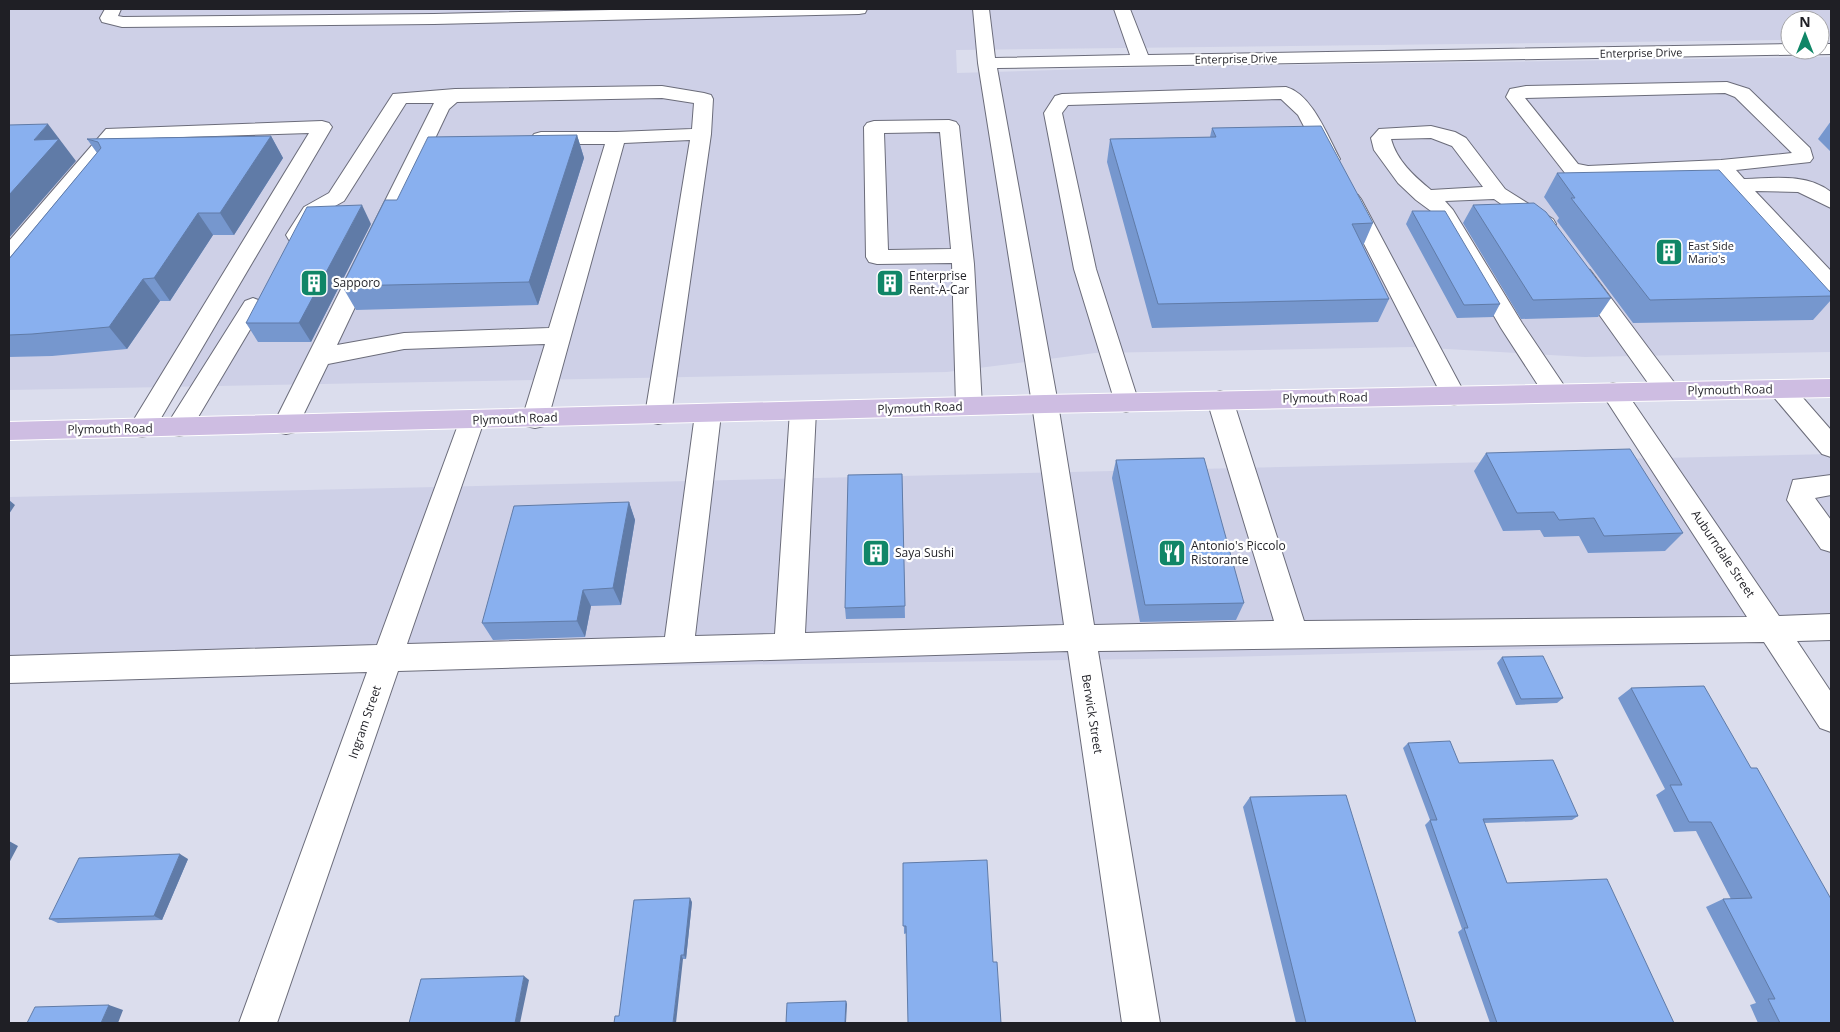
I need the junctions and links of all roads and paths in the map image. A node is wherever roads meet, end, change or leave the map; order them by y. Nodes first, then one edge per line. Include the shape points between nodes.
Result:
1 (113, 9) edge
2 (859, 9) edge
3 (981, 9) edge
4 (1122, 9) edge
5 (784, 10) edge
6 (436, 14) edge
7 (1831, 49) edge
8 (1140, 60) junction
9 (987, 63) junction
10 (455, 95) junction
11 (136, 131) junction
12 (701, 134) junction
13 (521, 138) edge
14 (616, 138) junction
15 (1721, 166) junction
16 (1740, 186) junction
17 (1498, 193) junction
18 (1423, 196) junction
19 (1831, 202) edge
20 (39, 250) edge
21 (287, 250) edge
22 (9, 255) edge
23 (962, 256) junction
24 (1831, 284) edge
25 (253, 306) edge
26 (559, 336) junction
27 (319, 357) junction
28 (1831, 388) edge
29 (1782, 389) junction
30 (1667, 391) junction
31 (1612, 392) junction
32 (1556, 394) junction
33 (1454, 396) junction
34 (1220, 400) junction
35 (1126, 402) junction
36 (1045, 404) junction
37 (969, 406) junction
38 (802, 411) junction
39 (708, 414) junction
40 (658, 415) junction
41 (534, 419) junction
42 (471, 421) junction
43 (286, 425) junction
44 (179, 427) junction
45 (142, 428) junction
46 (9, 431) edge
47 (1831, 447) edge
48 (1831, 485) edge
49 (1831, 541) edge
50 (1831, 626) edge
51 (1773, 628) junction
52 (1293, 634) junction
53 (1080, 638) junction
54 (789, 646) junction
55 (678, 650) junction
56 (387, 659) junction
57 (9, 669) edge
58 (1831, 718) edge
59 (258, 1023) edge
60 (1140, 1023) edge

1 - 6 street via 108,18 122,22
2 - 5 street
3 - 9 street
4 - 8 street
5 - 6 street
7 - 8 street, Enterprise Drive
8 - 9 street, Enterprise Drive
9 - 36 street
10 - 12 street via 662,92 704,99
10 - 21 street via 400,98 337,196 311,212
10 - 27 street via 442,106 434,140
11 - 20 street
11 - 22 street via 113,133
11 - 45 street via 322,127
12 - 14 street
12 - 40 street
13 - 14 street
14 - 26 street
15 - 15 street via 1803,158 1803,154 1742,93 1727,87 1526,92 1517,93 1515,97 1572,169 1588,172
15 - 16 street
16 - 19 street via 1801,185 1821,192
16 - 24 street
17 - 18 street
17 - 18 street via 1459,142 1448,136 1431,132 1386,134 1380,138 1384,150 1405,179
17 - 30 street via 1545,224
18 - 32 street via 1442,210 1512,328
23 - 23 street via 949,126 874,127 877,257
23 - 37 street
25 - 44 street
26 - 27 street via 404,341
26 - 41 street
27 - 43 street
28 - 29 main road, Plymouth Road
29 - 30 main road, Plymouth Road
29 - 47 street
30 - 31 main road, Plymouth Road
31 - 32 main road, Plymouth Road
31 - 51 street, Auburndale Street
32 - 33 main road, Plymouth Road
33 - 34 main road, Plymouth Road
33 - 35 street via 1306,112 1286,94 1062,100 1053,113 1086,269
34 - 35 main road, Plymouth Road
34 - 52 street
35 - 36 main road, Plymouth Road
36 - 37 main road, Plymouth Road
36 - 53 street, Berwick Street
37 - 38 main road, Plymouth Road
38 - 39 main road, Plymouth Road
38 - 54 street
39 - 40 main road, Plymouth Road
39 - 55 street
40 - 41 main road, Plymouth Road
41 - 42 main road, Plymouth Road
42 - 43 main road, Plymouth Road
42 - 56 street, Ingram Street
43 - 44 main road, Plymouth Road
44 - 45 main road, Plymouth Road
45 - 46 main road, Plymouth Road
48 - 49 street via 1803,487 1801,500
50 - 51 street
51 - 52 street
51 - 58 street, Auburndale Street
52 - 53 street
53 - 54 street
53 - 60 street, Berwick Street
54 - 55 street
55 - 56 street
56 - 57 street
56 - 59 street, Ingram Street

